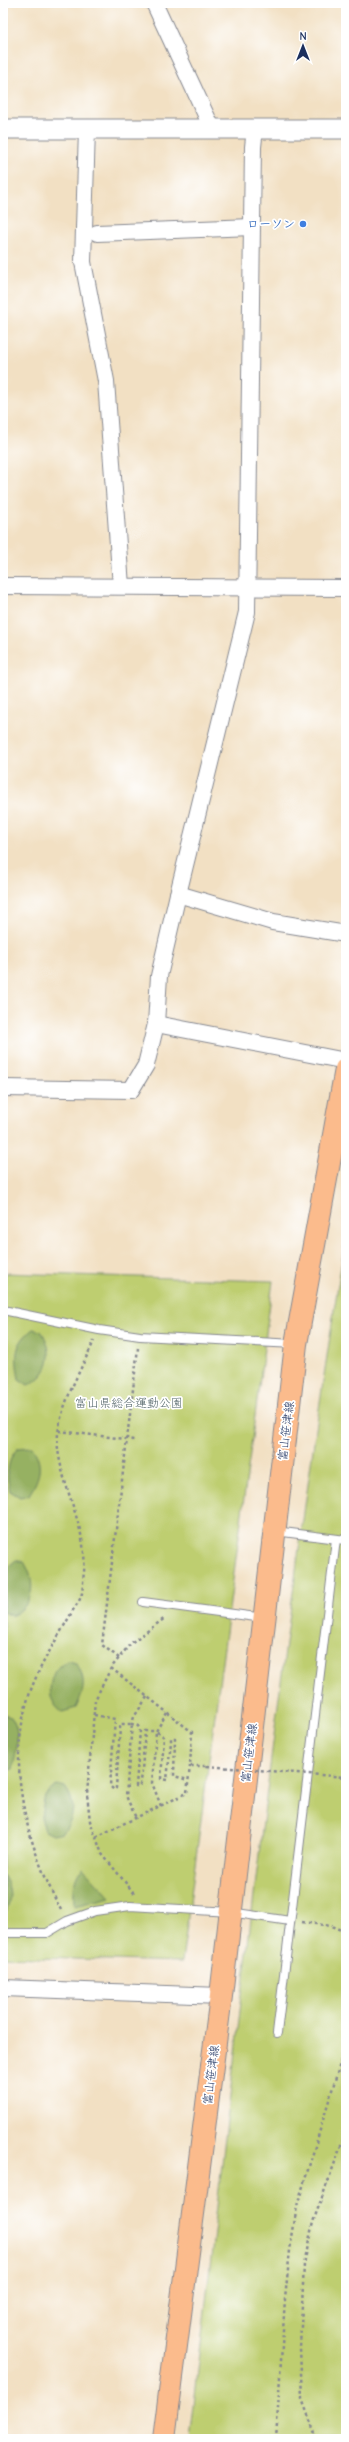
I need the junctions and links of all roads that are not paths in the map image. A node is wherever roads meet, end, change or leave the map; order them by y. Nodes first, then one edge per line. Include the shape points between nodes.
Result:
1 (154, 3) edge
2 (212, 128) junction
3 (255, 128) junction
4 (3, 129) edge
5 (87, 129) junction
6 (346, 129) edge
7 (252, 226) junction
8 (96, 233) dead end
9 (3, 586) edge
10 (121, 586) junction
11 (249, 588) junction
12 (346, 588) edge
13 (178, 894) junction
14 (346, 934) edge
15 (156, 1024) junction
16 (346, 1061) edge
17 (346, 1070) edge
18 (3, 1088) edge
19 (3, 1310) edge
20 (296, 1344) junction
21 (274, 1531) junction
22 (336, 1539) junction
23 (346, 1540) edge
24 (143, 1602) dead end
25 (265, 1618) junction
26 (230, 1912) junction
27 (290, 1921) junction
28 (3, 1933) edge
29 (3, 1988) edge
30 (221, 1996) junction
31 (277, 2033) dead end
32 (164, 2439) edge

1 - 2 street
2 - 3 street
2 - 5 street
3 - 6 street
3 - 7 street
4 - 5 street
5 - 10 street via 83,262 106,381
7 - 8 street
7 - 11 street
9 - 10 street
10 - 11 street
11 - 12 street
11 - 13 street via 247,612
13 - 14 street via 273,922
13 - 15 street via 159,976
15 - 16 street
15 - 18 street via 146,1065 131,1090
17 - 20 main road, 富山笹津線
19 - 20 lane via 140,1336
20 - 21 main road, 富山笹津線
21 - 22 lane
21 - 25 main road, 富山笹津線
22 - 23 lane
22 - 27 lane
24 - 25 lane
25 - 26 main road, 富山笹津線
26 - 27 lane
26 - 28 lane via 130,1906 95,1911 67,1921 47,1933
26 - 30 main road, 富山笹津線
27 - 31 lane
29 - 30 street
30 - 32 main road, 富山笹津線

